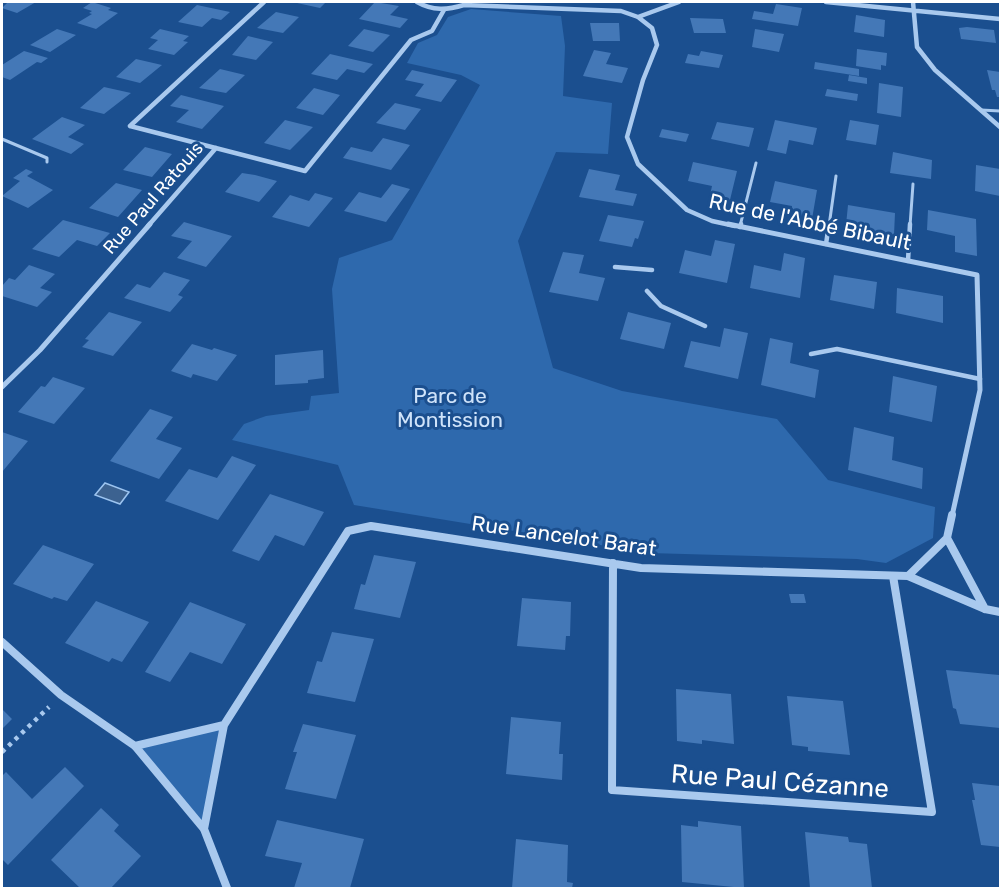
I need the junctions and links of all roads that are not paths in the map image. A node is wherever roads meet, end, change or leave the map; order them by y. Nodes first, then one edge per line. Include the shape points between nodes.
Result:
1 (264, 2) edge
2 (417, 2) edge
3 (552, 2) edge
4 (679, 2) edge
5 (826, 2) edge
6 (913, 2) edge
7 (511, 5) edge
8 (553, 9) junction
9 (444, 10) junction
10 (913, 11) junction
11 (638, 17) junction
12 (1000, 20) edge
13 (981, 110) junction
14 (1000, 111) edge
15 (1000, 127) edge
16 (2, 139) edge
17 (216, 148) junction
18 (47, 162) dead end
19 (756, 163) dead end
20 (836, 176) dead end
21 (913, 184) dead end
22 (740, 227) junction
23 (826, 244) junction
24 (908, 261) junction
25 (615, 267) dead end
26 (652, 270) dead end
27 (647, 291) dead end
28 (705, 326) dead end
29 (811, 354) dead end
30 (980, 379) junction
31 (2, 387) edge
32 (947, 538) junction
33 (613, 563) junction
34 (893, 576) junction
35 (908, 576) junction
36 (985, 609) junction
37 (1000, 612) edge
38 (2, 642) edge
39 (224, 725) junction
40 (135, 746) junction
41 (204, 829) junction
42 (227, 888) edge

1 - 17 street via 129,126
2 - 9 street
3 - 8 street
4 - 11 street
5 - 10 street
6 - 10 street
7 - 8 street
7 - 9 street via 464,5
8 - 11 street via 621,11
9 - 17 street, Rue Paul Ratouis via 432,31 411,40 305,171
10 - 12 street
10 - 13 street via 917,46 935,70
11 - 22 street, Rue de l'Abbé Bibault via 652,28 657,45 627,137 638,164 687,210
13 - 14 lane
13 - 15 street
16 - 18 lane via 47,158
17 - 31 street, Rue Paul Ratouis via 40,350
19 - 22 lane
20 - 23 lane
21 - 24 lane
22 - 23 street, Rue de l'Abbé Bibault
23 - 24 street, Rue de l'Abbé Bibault
24 - 30 street, Rue de l'Abbé Bibault via 977,275
25 - 26 lane
27 - 28 lane via 661,306
29 - 30 lane via 837,349
30 - 32 street, Rue de l'Abbé Bibault
32 - 35 street
32 - 36 street
33 - 34 street, Rue Lancelot Barat via 641,568
33 - 34 street, Rue Paul Cézanne via 612,790 932,812
33 - 39 street, Rue Lancelot Barat via 371,526 348,531
34 - 35 street, Rue Lancelot Barat
35 - 36 street, Rue Lancelot Barat
36 - 37 street, Rue Lancelot Barat
38 - 40 street via 61,695
39 - 40 street
39 - 41 street, Rue Lancelot Barat
40 - 41 street
41 - 42 street

